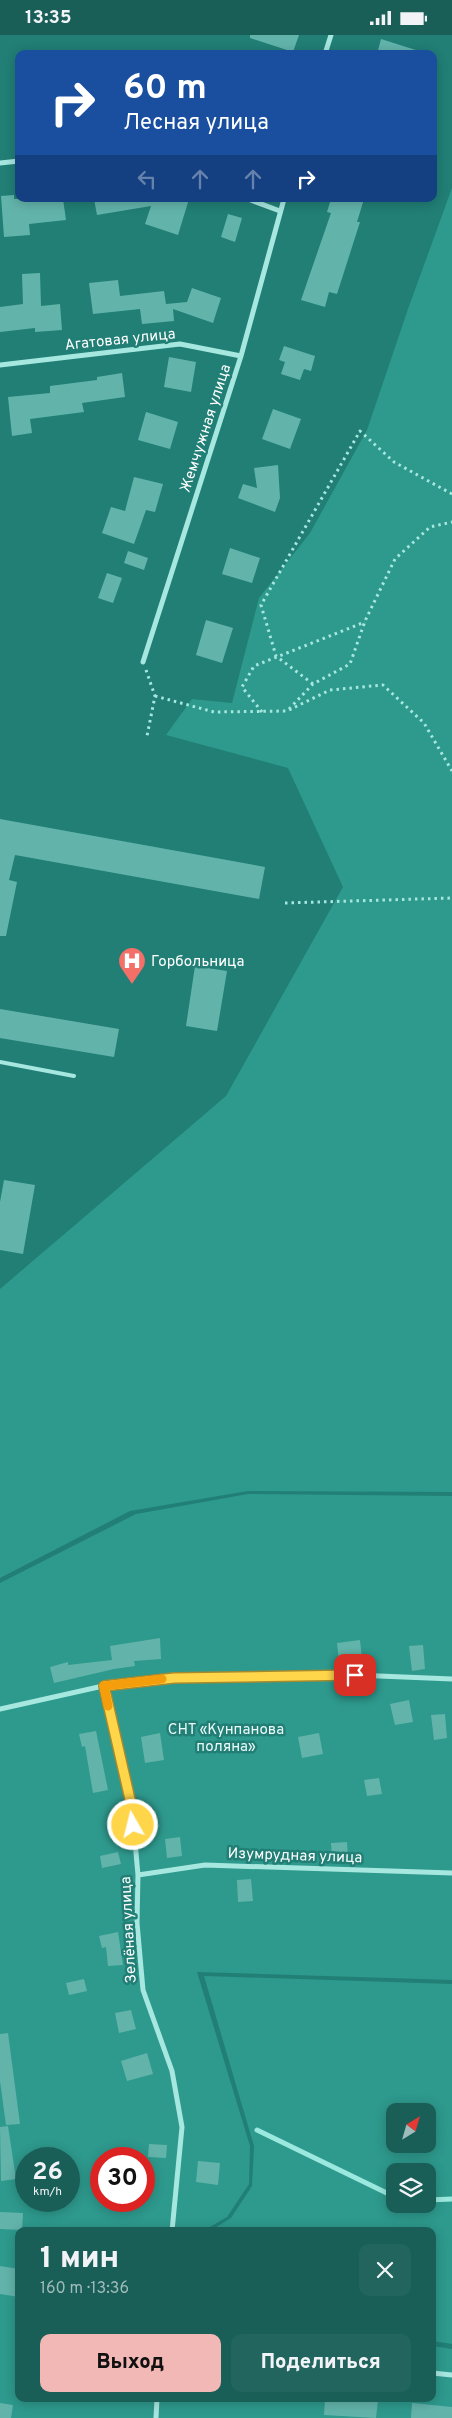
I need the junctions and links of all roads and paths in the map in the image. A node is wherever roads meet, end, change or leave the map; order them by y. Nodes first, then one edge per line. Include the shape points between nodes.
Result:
1 (331, 35) edge
2 (326, 50) edge
3 (15, 161) edge
4 (0, 163) edge
5 (256, 202) edge
6 (283, 202) edge
7 (280, 211) junction
8 (241, 356) junction
9 (0, 365) edge
10 (452, 494) edge
11 (452, 522) edge
12 (365, 621) junction
13 (276, 656) junction
14 (143, 662) joint
15 (313, 684) junction
16 (155, 696) junction
17 (262, 711) junction
18 (287, 711) junction
19 (146, 736) dead end
20 (452, 771) edge
21 (452, 897) edge
22 (285, 903) dead end
23 (0, 1062) edge
24 (74, 1076) dead end
25 (452, 1679) edge
26 (104, 1686) junction
27 (0, 1709) edge
28 (452, 1873) edge
29 (138, 1875) junction
30 (172, 2227) edge
31 (436, 2373) edge
32 (452, 2375) edge
33 (157, 2402) edge
34 (156, 2418) edge

1 - 2 street
3 - 4 street
5 - 7 street
6 - 7 street, Жемчужная улица
7 - 8 street, Жемчужная улица
8 - 9 street, Агатовая улица via 180,344
8 - 14 street, Жемчужная улица
10 - 13 path via 394,462 360,431 261,605
11 - 12 path via 430,527 395,559
12 - 13 path
12 - 15 path via 350,664
13 - 15 path
13 - 17 path via 254,666 242,687
14 - 16 path
15 - 18 path
16 - 17 path via 214,711
16 - 19 path
17 - 18 path
18 - 20 path via 330,690 382,685 424,723
21 - 22 path
23 - 24 lane
25 - 26 street via 355,1675 174,1678
26 - 27 street
26 - 29 street, Зелёная улица via 132,1808
28 - 29 street, Изумрудная улица via 205,1865
29 - 30 street, Зелёная улица via 137,1923 143,1990 172,2071 182,2127
31 - 32 street
33 - 34 street

